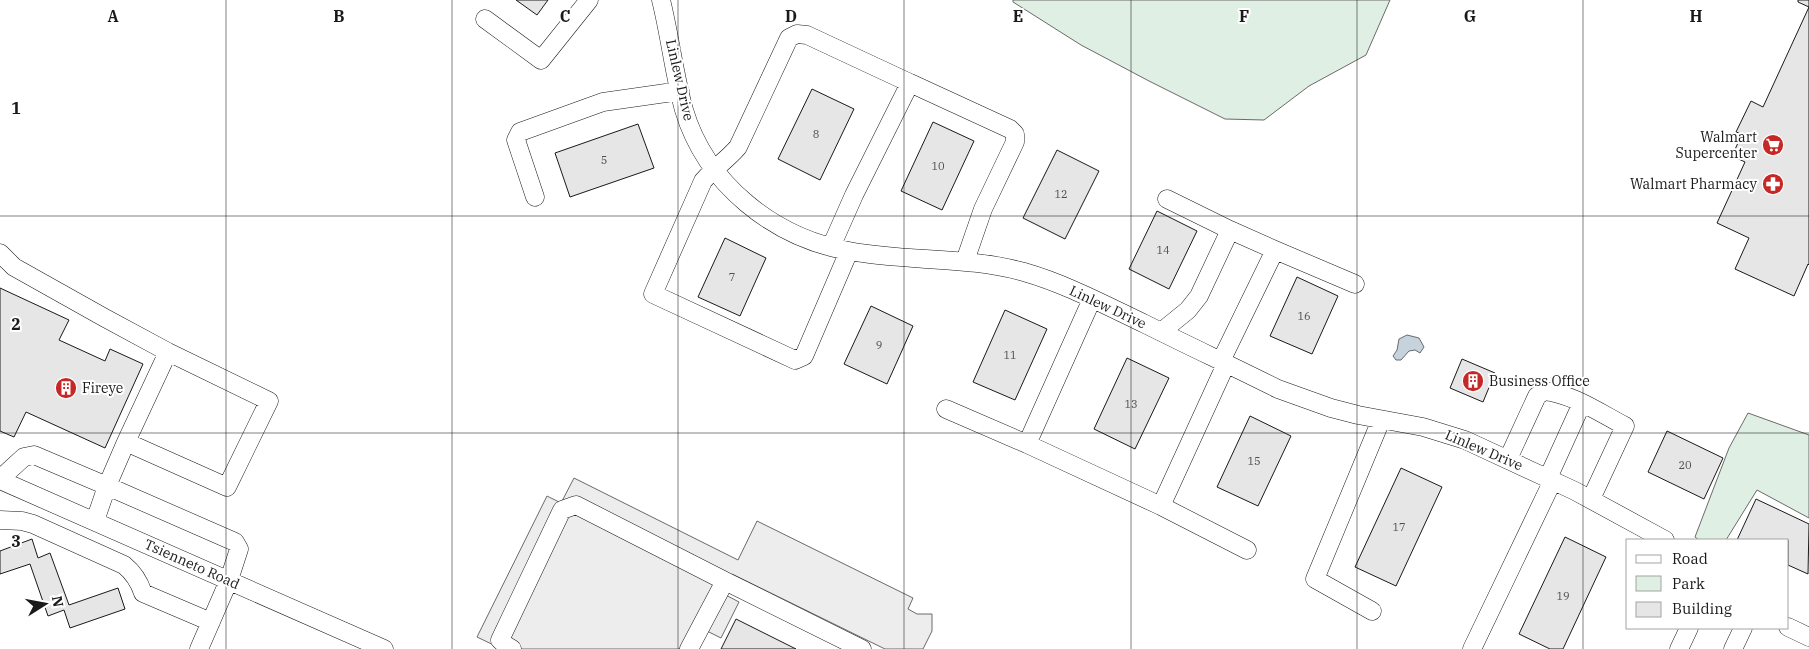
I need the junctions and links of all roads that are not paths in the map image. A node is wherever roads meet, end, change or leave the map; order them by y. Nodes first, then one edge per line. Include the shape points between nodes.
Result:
1 (589, 0) edge
2 (661, 0) edge
3 (485, 19) dead end
4 (910, 83) junction
5 (680, 91) junction
6 (714, 168) junction
7 (536, 198) dead end
8 (1167, 199) dead end
9 (1230, 230) junction
10 (831, 247) junction
11 (1275, 250) junction
12 (849, 251) junction
13 (0, 253) edge
14 (965, 261) junction
15 (1355, 284) dead end
16 (1092, 299) junction
17 (1162, 332) junction
18 (168, 352) junction
19 (1224, 362) junction
20 (1582, 403) junction
21 (946, 409) dead end
22 (1381, 420) junction
23 (126, 442) junction
24 (1027, 444) junction
25 (1508, 459) junction
26 (1551, 479) junction
27 (0, 480) edge
28 (108, 486) junction
29 (1591, 499) junction
30 (1161, 506) junction
31 (0, 520) edge
32 (95, 521) junction
33 (1663, 539) edge
34 (1247, 550) dead end
35 (229, 580) junction
36 (725, 581) junction
37 (1372, 611) dead end
38 (211, 622) junction
39 (1789, 627) edge
40 (1689, 629) edge
41 (1743, 629) edge
42 (1809, 637) edge
43 (501, 646) edge
44 (199, 649) edge
45 (384, 649) edge
46 (689, 649) edge
47 (862, 649) edge
48 (1472, 649) edge
49 (1679, 649) edge
50 (1733, 649) edge

1 - 3 street via 541,60
2 - 5 street, Linlew Drive
4 - 6 street via 807,35 797,34 789,38 738,147
4 - 10 street
4 - 14 street via 1015,134 1015,142 983,208
5 - 6 street, Linlew Drive via 692,132
5 - 7 street via 603,102 520,132 516,140
6 - 10 street, Linlew Drive via 738,197 773,224
6 - 12 street via 695,197 653,294 795,360 804,356
8 - 9 street
9 - 11 street
9 - 17 street via 1199,296
10 - 12 street, Linlew Drive
11 - 15 street
11 - 19 street
12 - 14 street, Linlew Drive
13 - 18 street via 14,267
14 - 16 street, Linlew Drive via 1022,272
16 - 17 street, Linlew Drive
16 - 24 street
17 - 19 street, Linlew Drive
18 - 23 street
18 - 23 street via 269,401 227,487
19 - 22 street, Linlew Drive via 1304,399
19 - 30 street
20 - 25 street via 1553,392 1544,391 1537,396
20 - 26 street
20 - 29 street via 1625,426
21 - 24 street
22 - 25 street, Linlew Drive via 1444,432
22 - 37 street via 1314,579
23 - 28 street
24 - 30 street
25 - 26 street, Linlew Drive
26 - 29 street, Linlew Drive
26 - 48 street
27 - 28 street via 24,457 34,455
27 - 32 street, Tsienneto Road
28 - 32 street
28 - 35 street via 235,542 239,549
29 - 33 street, Linlew Drive
30 - 34 street
31 - 38 street via 33,524 124,565 138,580 143,593
32 - 35 street, Tsienneto Road
35 - 38 street
35 - 45 street, Tsienneto Road
36 - 43 street via 576,505 562,510
36 - 46 street
36 - 47 street
38 - 44 street
39 - 42 street
40 - 49 street
41 - 50 street

